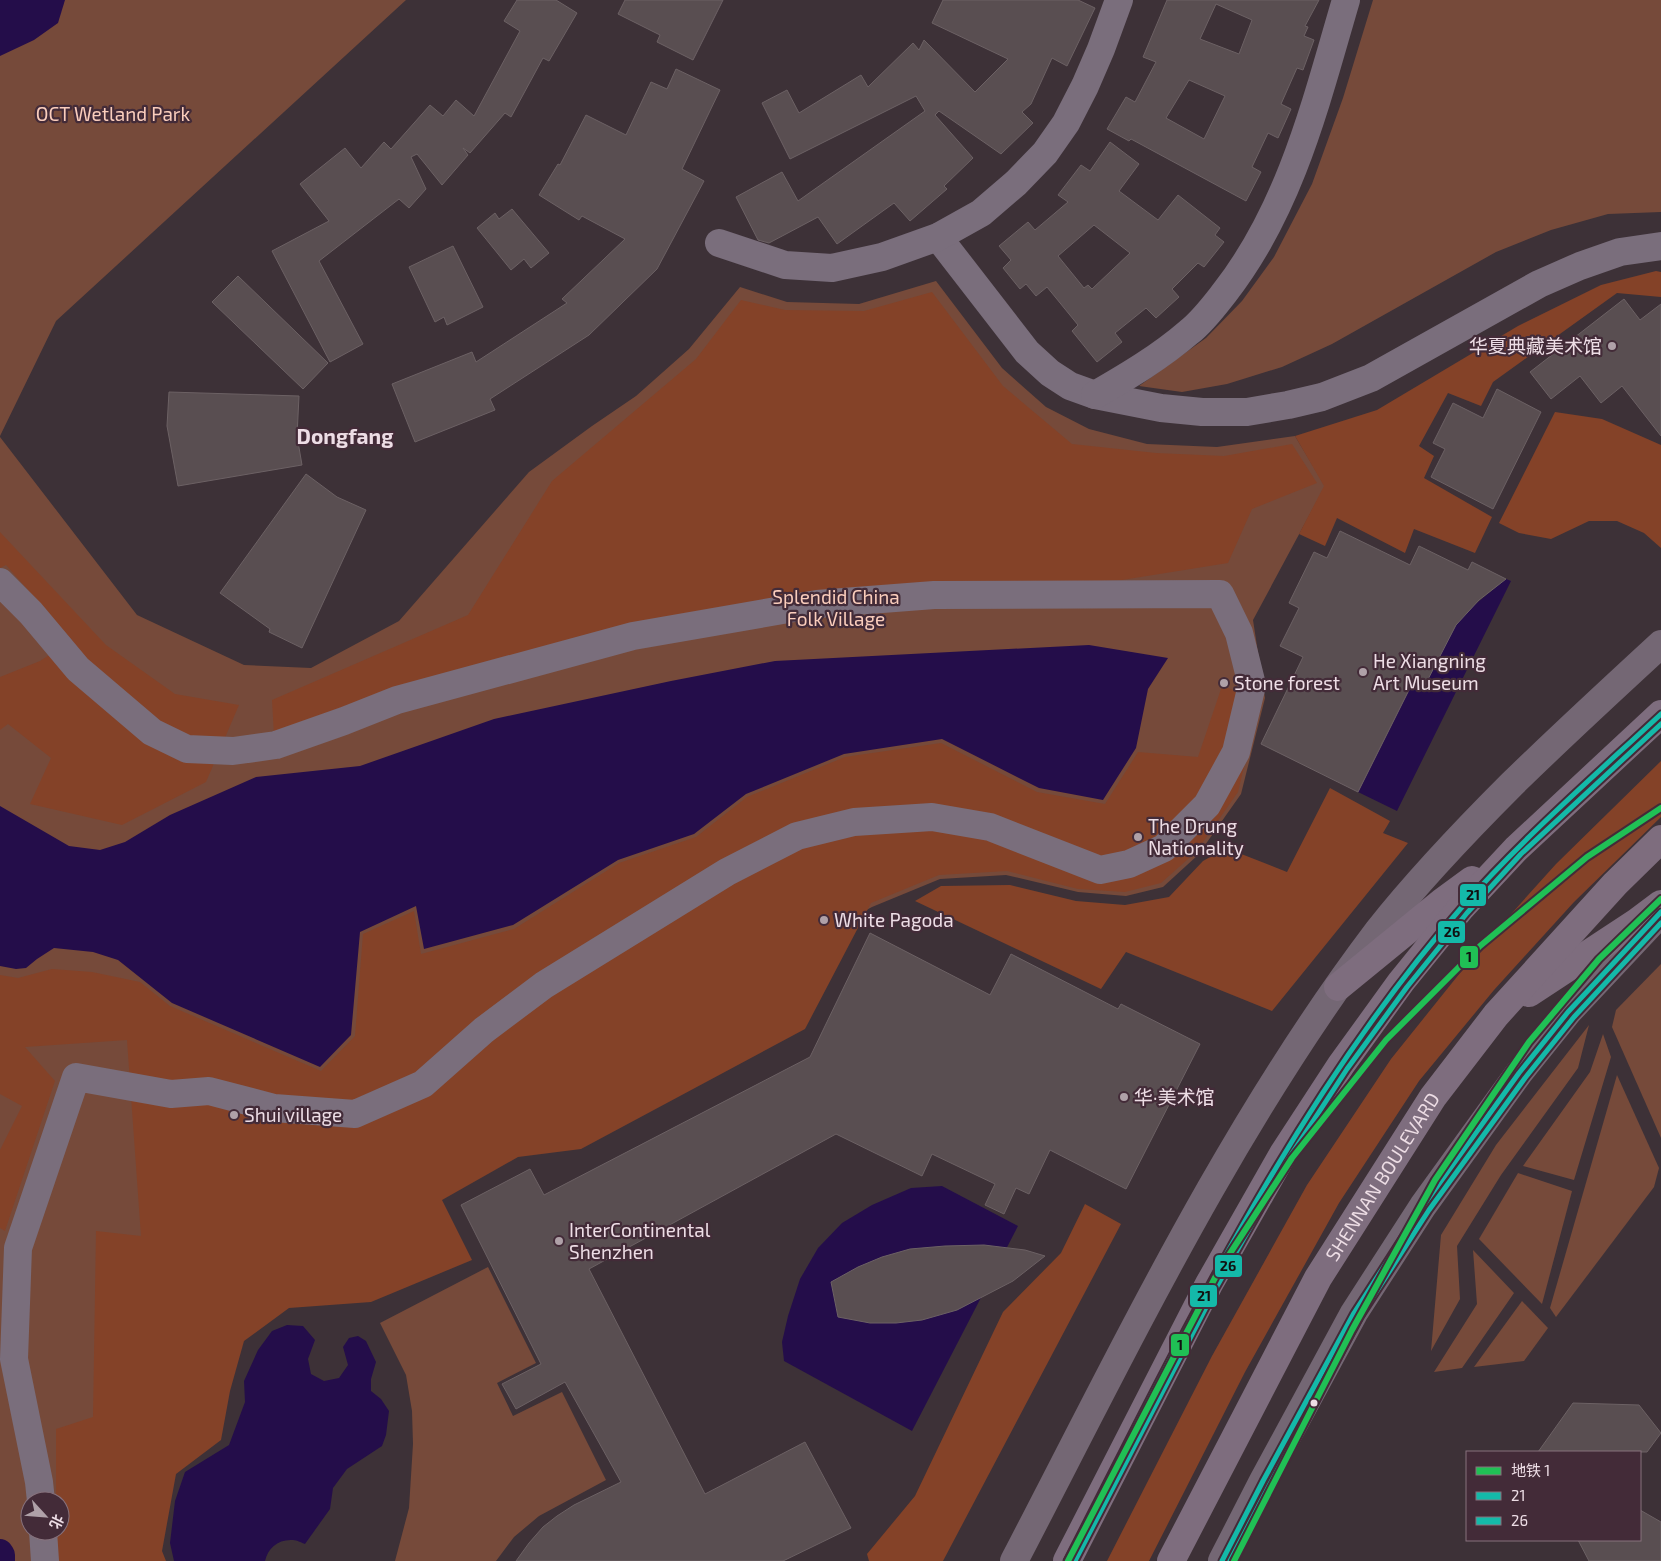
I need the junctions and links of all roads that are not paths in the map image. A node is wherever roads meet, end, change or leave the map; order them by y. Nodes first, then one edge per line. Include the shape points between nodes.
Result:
1 (1119, 0) edge
2 (1346, 0) edge
3 (938, 237) junction
4 (719, 243) dead end
5 (1661, 246) edge
6 (1095, 395) junction
7 (0, 582) edge
8 (1661, 644) edge
9 (1661, 714) edge
10 (1661, 839) edge
11 (1516, 849) junction
12 (1661, 904) edge
13 (1661, 912) edge
14 (1338, 987) junction
15 (1496, 1015) junction
16 (39, 1491) edge
17 (44, 1541) edge
18 (45, 1561) edge
19 (1014, 1561) edge
20 (1067, 1561) edge
21 (1171, 1561) edge
22 (1222, 1561) edge

1 - 3 street via 1085,86 1066,123 1045,153 981,213
2 - 6 street via 1309,127 1289,182 1242,270 1191,331 1143,368
3 - 4 street via 882,257 832,268 785,265
3 - 6 street via 1026,352 1070,386
5 - 6 street via 1620,252 1539,284 1370,378 1322,397 1247,412 1202,412 1160,408
7 - 16 street via 78,669 152,732 187,748 233,751 276,745 397,700 633,636 817,604 934,595 1220,594 1239,633 1252,684 1236,752 1207,805 1164,848 1129,864 1100,870 990,827 932,817 854,822 797,836 726,872 544,985 484,1030 423,1084 355,1114 274,1108 208,1091 171,1094 76,1077 18,1248 14,1359
8 - 14 main road via 1469,827 1386,922
9 - 11 main road
10 - 15 main road, SHENNAN BOULEVARD via 1615,884
11 - 14 main road via 1442,902
11 - 20 main road via 1462,908 1402,982 1283,1154 1209,1284
12 - 15 main road
13 - 22 main road via 1519,1072 1423,1206 1354,1313
14 - 19 main road via 1250,1121 1193,1219
15 - 21 main road, SHENNAN BOULEVARD via 1433,1097 1318,1278
17 - 18 street

